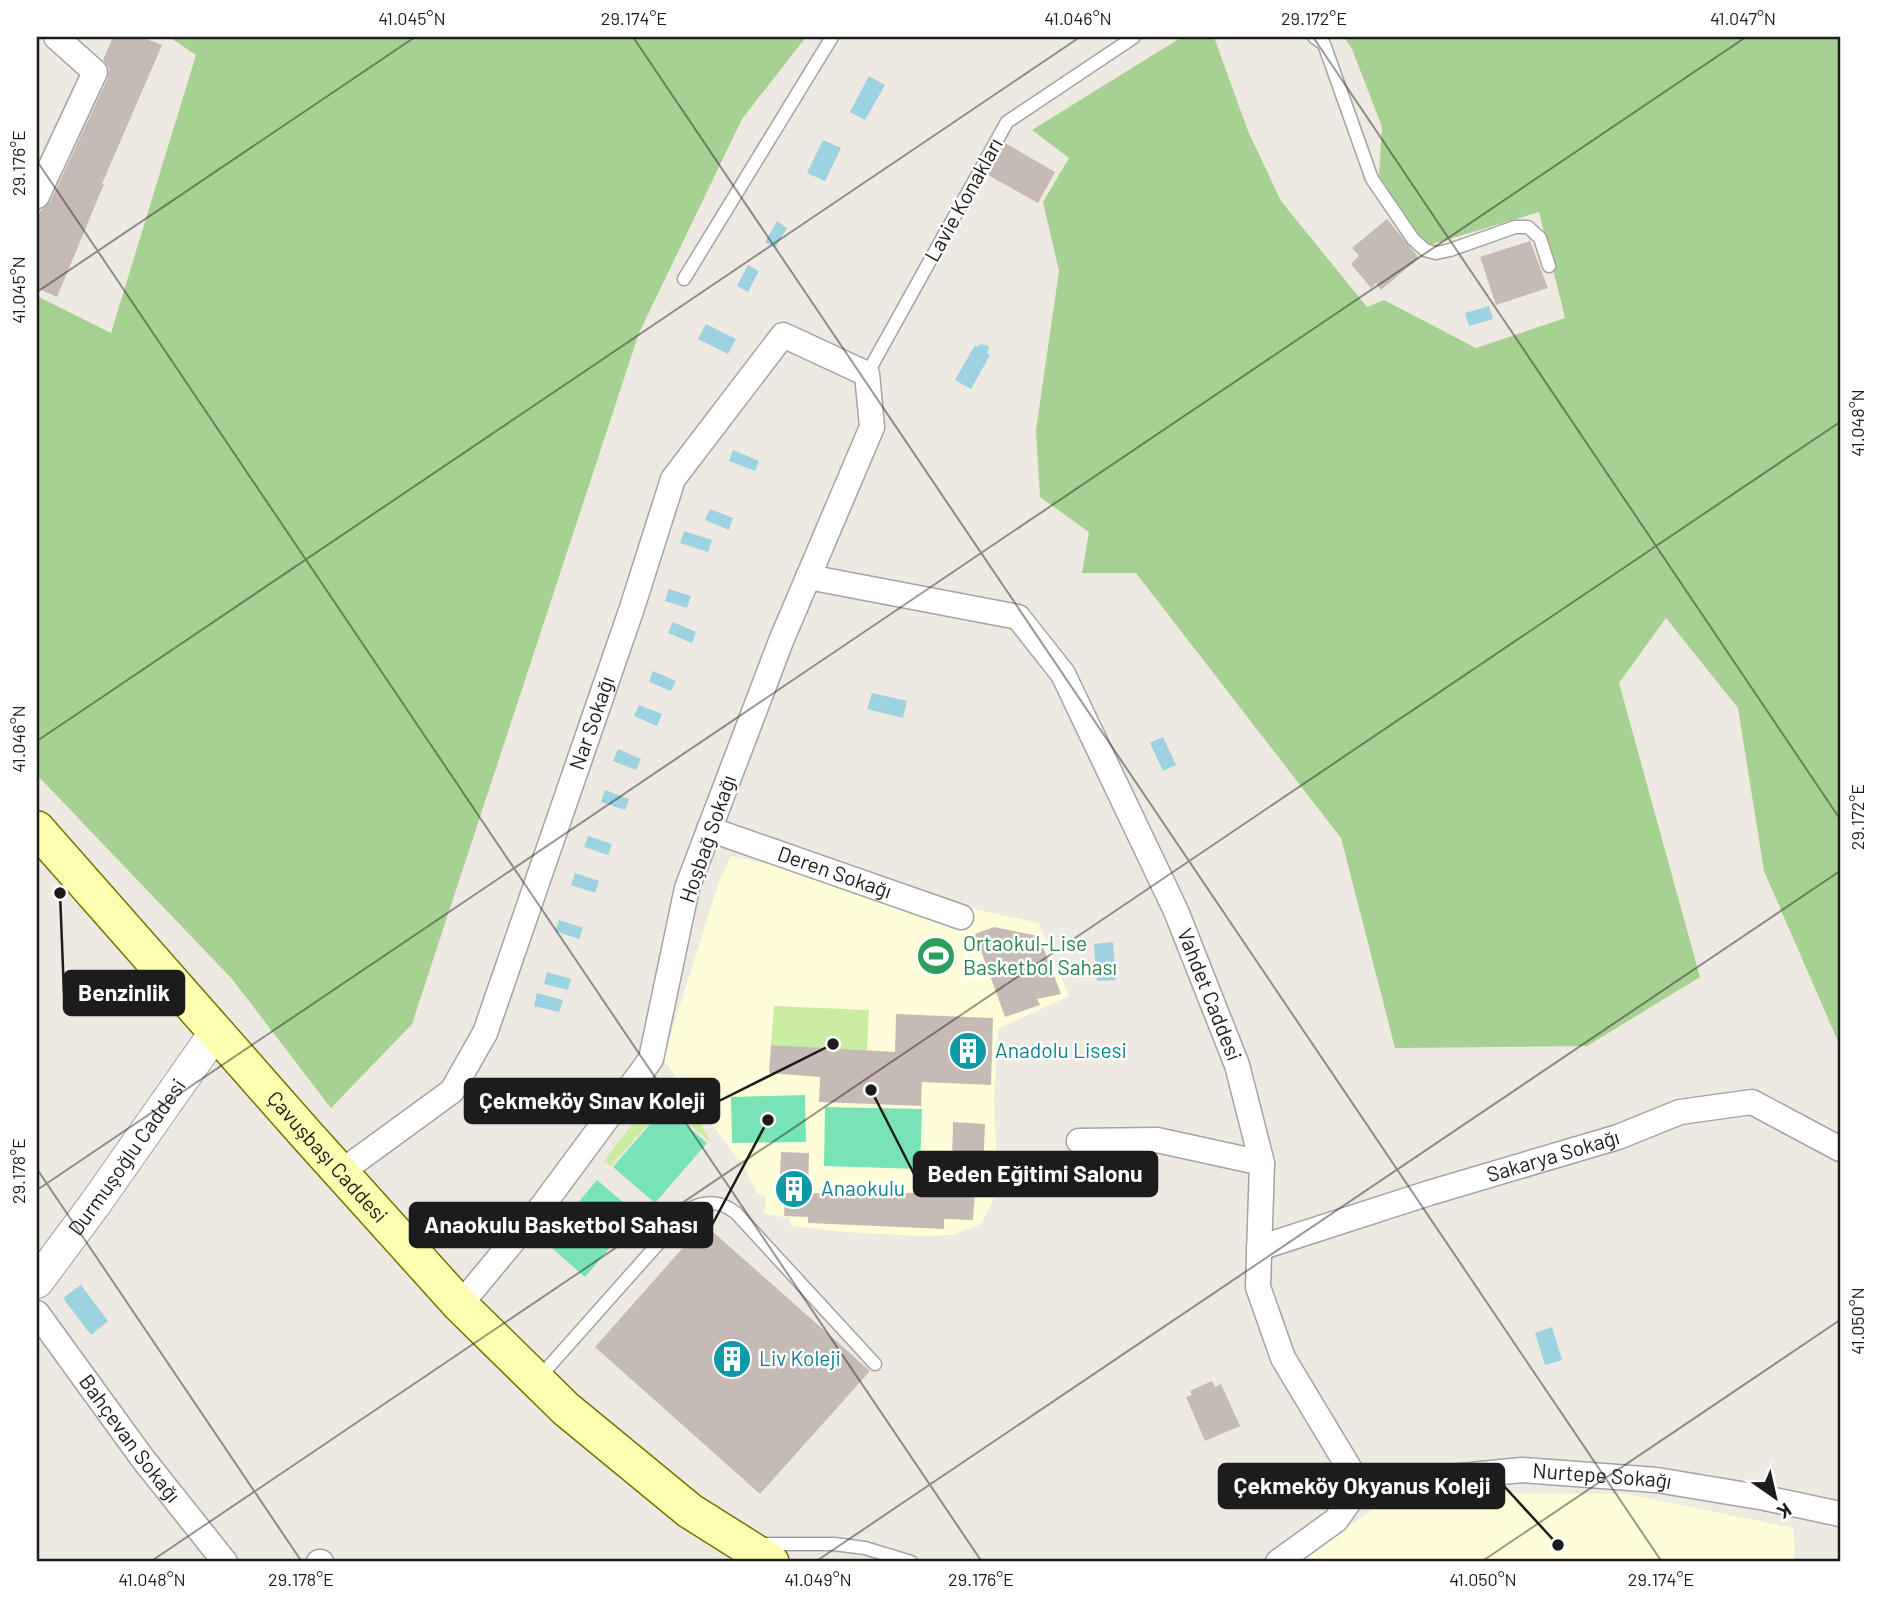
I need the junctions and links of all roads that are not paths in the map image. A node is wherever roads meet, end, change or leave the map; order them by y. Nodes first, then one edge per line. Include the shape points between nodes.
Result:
1 (56, 37) edge
2 (832, 37) edge
3 (1134, 37) edge
4 (1314, 37) edge
5 (37, 196) edge
6 (1549, 266) dead end
7 (684, 279) dead end
8 (867, 374) junction
9 (808, 577) junction
10 (37, 829) edge
11 (709, 829) junction
12 (961, 917) dead end
13 (215, 1033) junction
14 (1079, 1141) dead end
15 (1840, 1149) edge
16 (1262, 1163) junction
17 (341, 1172) junction
18 (1259, 1248) junction
19 (37, 1282) edge
20 (460, 1305) junction
21 (37, 1313) edge
22 (875, 1364) dead end
23 (537, 1380) junction
24 (1360, 1486) junction
25 (1840, 1514) edge
26 (758, 1553) edge
27 (225, 1562) edge
28 (911, 1562) edge
29 (1278, 1562) edge

1 - 5 street via 95,72
2 - 7 lane
3 - 8 lane, Lavie Konakları via 1007,122
4 - 6 lane via 1324,44 1373,180 1413,239 1436,253 1528,227 1540,238
8 - 9 street, Hoşbağ Sokağı via 872,427
8 - 17 street, Nar Sokağı via 783,335 673,479 485,1033 452,1091
9 - 11 street, Hoşbağ Sokağı
9 - 16 street, Vahdet Caddesi via 1018,617 1063,674 1176,911 1237,1065
10 - 13 main road, Çavuşbaşı Caddesi
11 - 12 street, Deren Sokağı
11 - 20 street, Hoşbağ Sokağı via 687,888 651,1059 543,1205
13 - 17 main road, Çavuşbaşı Caddesi
13 - 19 street, Durmuşoğlu Caddesi
14 - 16 street via 1157,1140
15 - 18 street, Sakarya Sokağı via 1752,1102 1680,1112 1618,1137
16 - 18 street, Vahdet Caddesi
17 - 20 main road, Çavuşbaşı Caddesi
18 - 24 street, Vahdet Caddesi via 1258,1287 1283,1358
20 - 23 main road, Çavuşbaşı Caddesi
21 - 27 street, Bahçevan Sokağı
22 - 23 lane via 736,1213 710,1202 688,1209
23 - 26 main road, Çavuşbaşı Caddesi via 691,1511
24 - 25 street, Nurtepe Sokağı via 1522,1470 1657,1480
24 - 29 street via 1336,1520
26 - 28 lane via 834,1544

